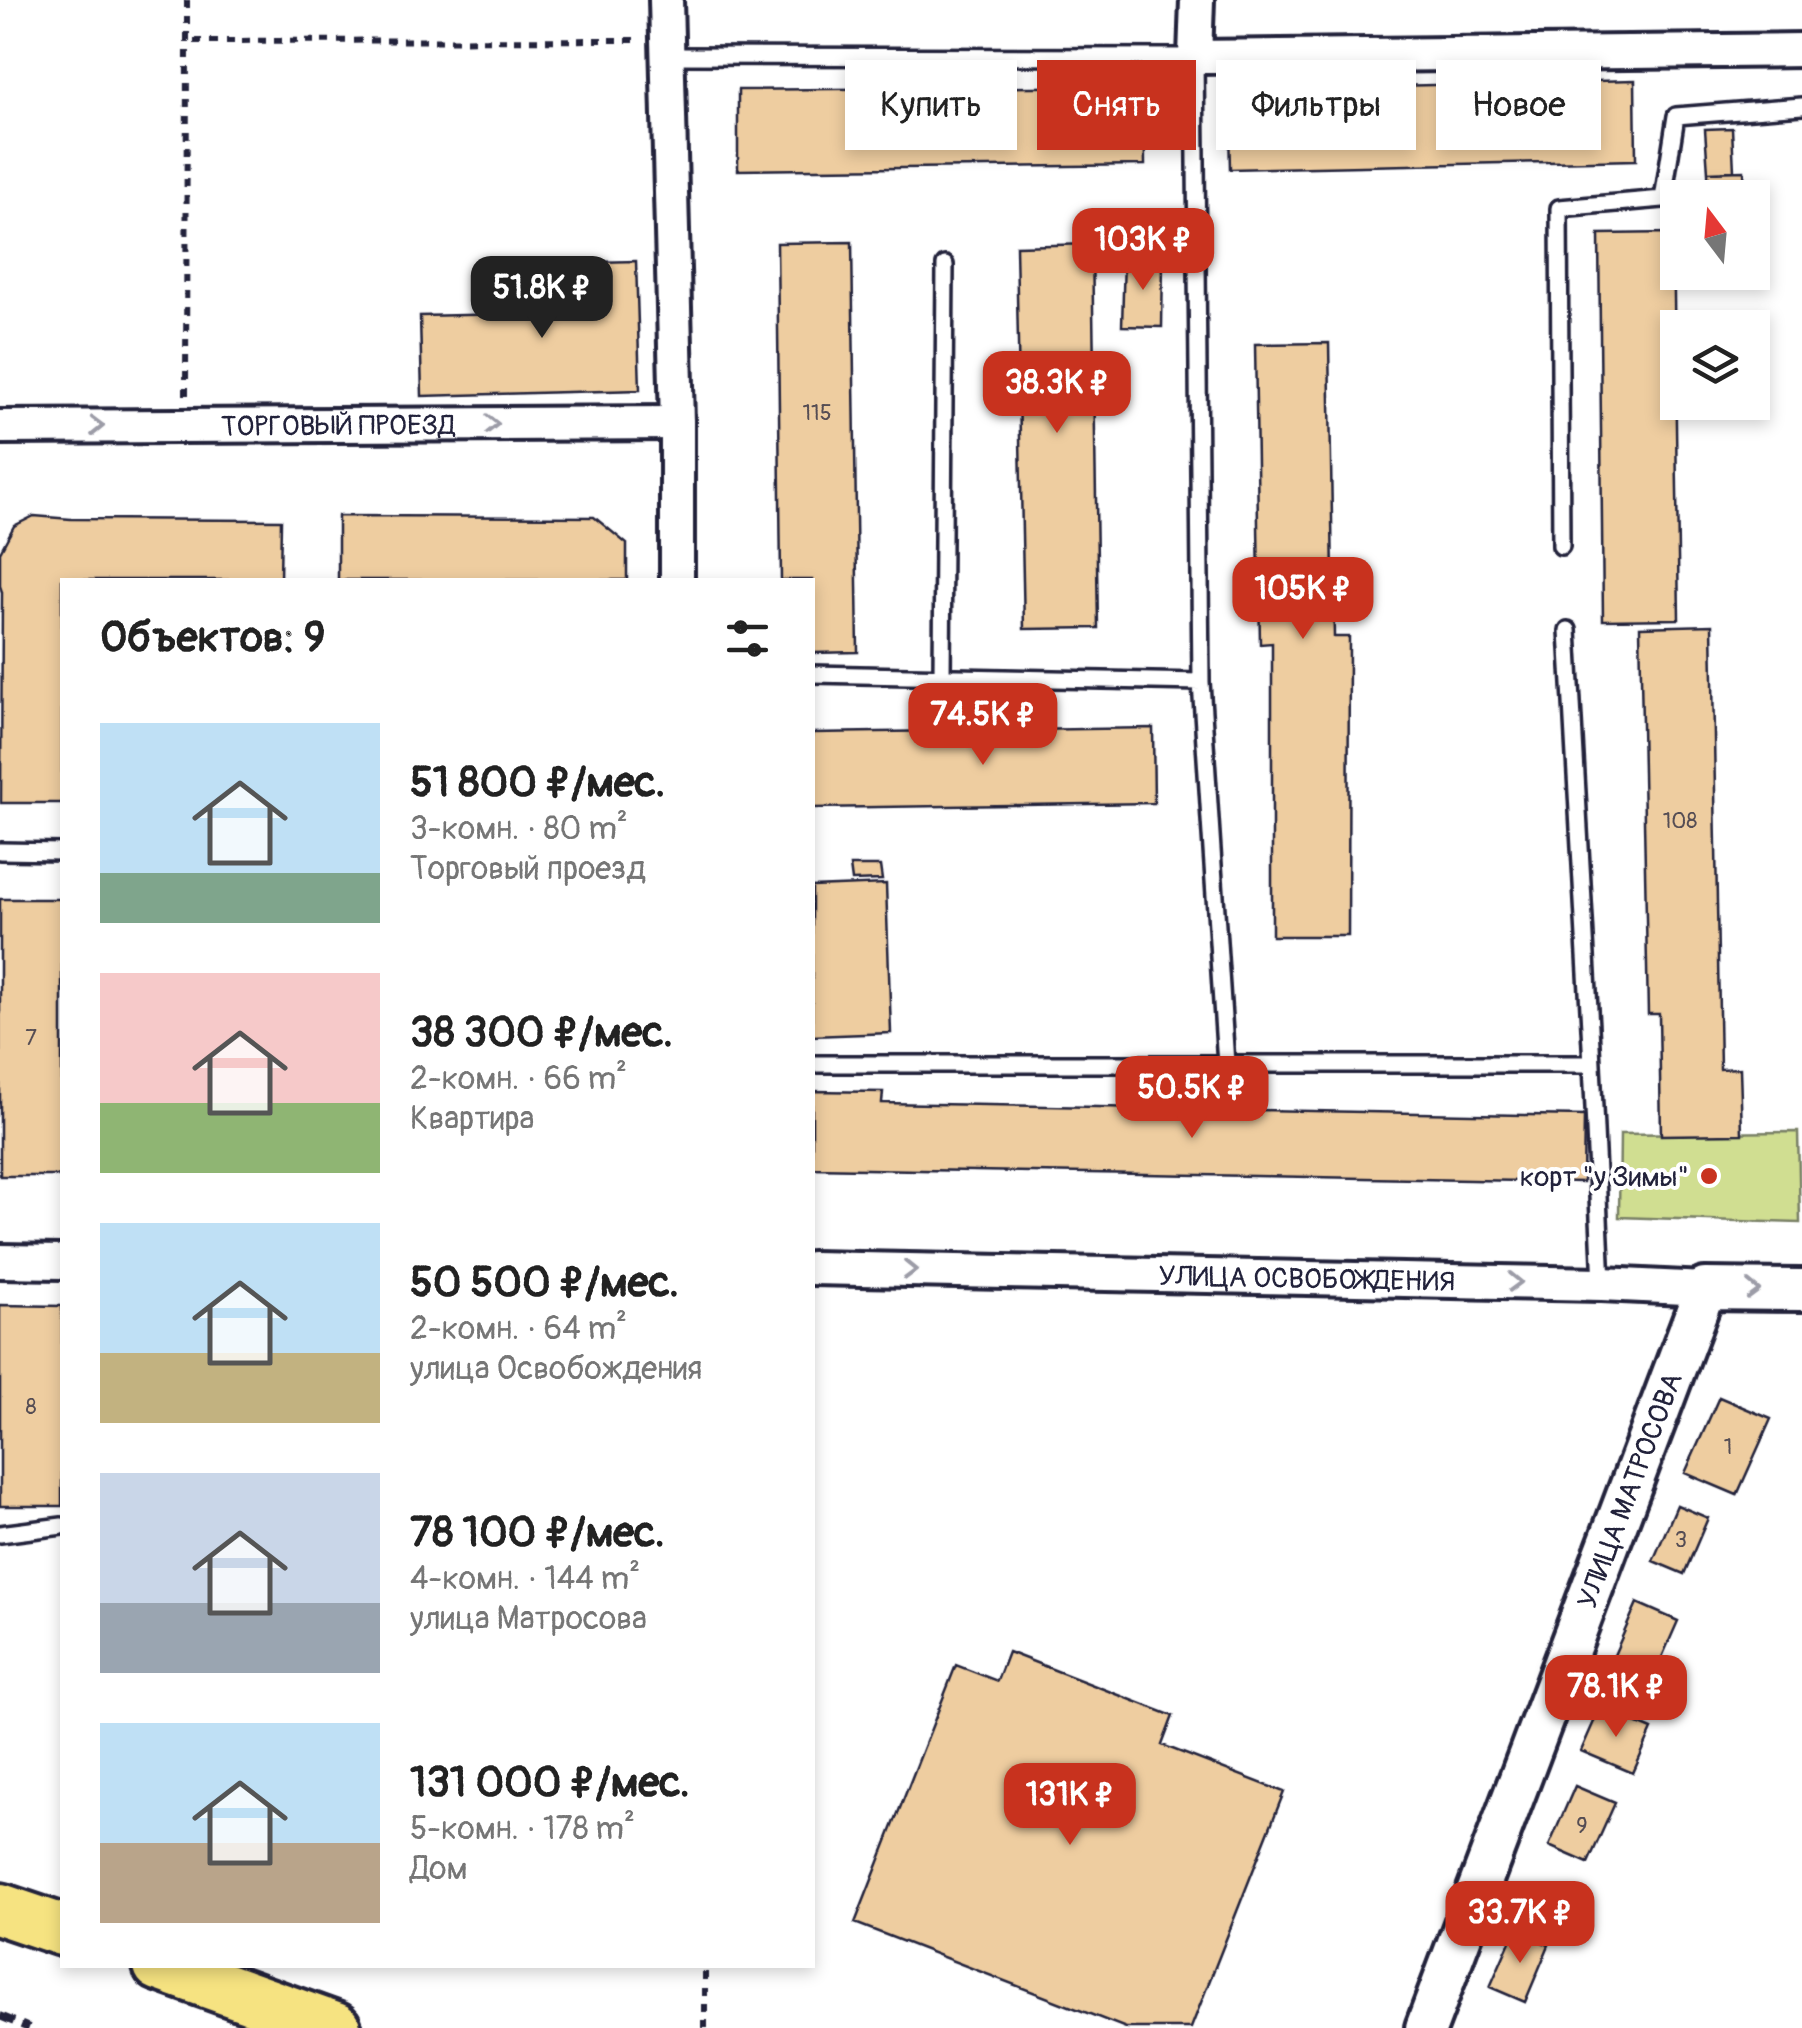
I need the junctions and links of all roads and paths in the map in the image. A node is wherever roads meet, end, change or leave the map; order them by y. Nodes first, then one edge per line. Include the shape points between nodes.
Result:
1 (187, 0) edge
2 (666, 0) edge
3 (1196, 0) edge
4 (187, 41) junction
5 (666, 48) junction
6 (1802, 50) edge
7 (1195, 57) junction
8 (1802, 106) edge
9 (945, 265) dead end
10 (677, 423) junction
11 (186, 425) junction
12 (0, 427) edge
13 (1560, 546) dead end
14 (677, 578) edge
15 (1568, 630) dead end
16 (815, 674) edge
17 (942, 677) junction
18 (1201, 682) junction
19 (0, 851) edge
20 (60, 852) edge
21 (815, 1064) edge
22 (1226, 1064) junction
23 (1592, 1064) junction
24 (0, 1262) edge
25 (60, 1262) edge
26 (815, 1268) edge
27 (1602, 1284) junction
28 (1705, 1289) junction
29 (1802, 1290) edge
30 (60, 1526) edge
31 (0, 1534) edge
32 (0, 1909) edge
33 (60, 1929) edge
34 (167, 1968) edge
35 (705, 1968) edge
36 (334, 2028) edge
37 (705, 2028) edge
38 (1426, 2028) edge

1 - 4 path
2 - 5 street
3 - 7 street
4 - 5 path
4 - 11 path
5 - 7 lane
5 - 10 street
6 - 7 street
7 - 18 lane
8 - 13 lane via 1676,116 1663,199 1559,208
9 - 17 lane
11 -> 10 street, ТОРГОВЫЙ ПРОЕЗД
10 - 14 street
12 -> 11 street, ТОРГОВЫЙ ПРОЕЗД
15 - 23 lane
16 - 17 lane
17 - 18 lane
18 - 22 lane
19 - 20 lane
21 - 22 lane
22 - 23 lane
23 - 27 lane
24 - 25 street
26 -> 27 street, УЛИЦА ОСВОБОЖДЕНИЯ
27 - 28 street, УЛИЦА ОСВОБОЖДЕНИЯ
28 -> 29 street, УЛИЦА ОСВОБОЖДЕНИЯ
28 - 38 street, УЛИЦА МАТРОСОВА
30 - 31 lane
32 - 33 main road
34 - 36 main road
35 - 37 path

